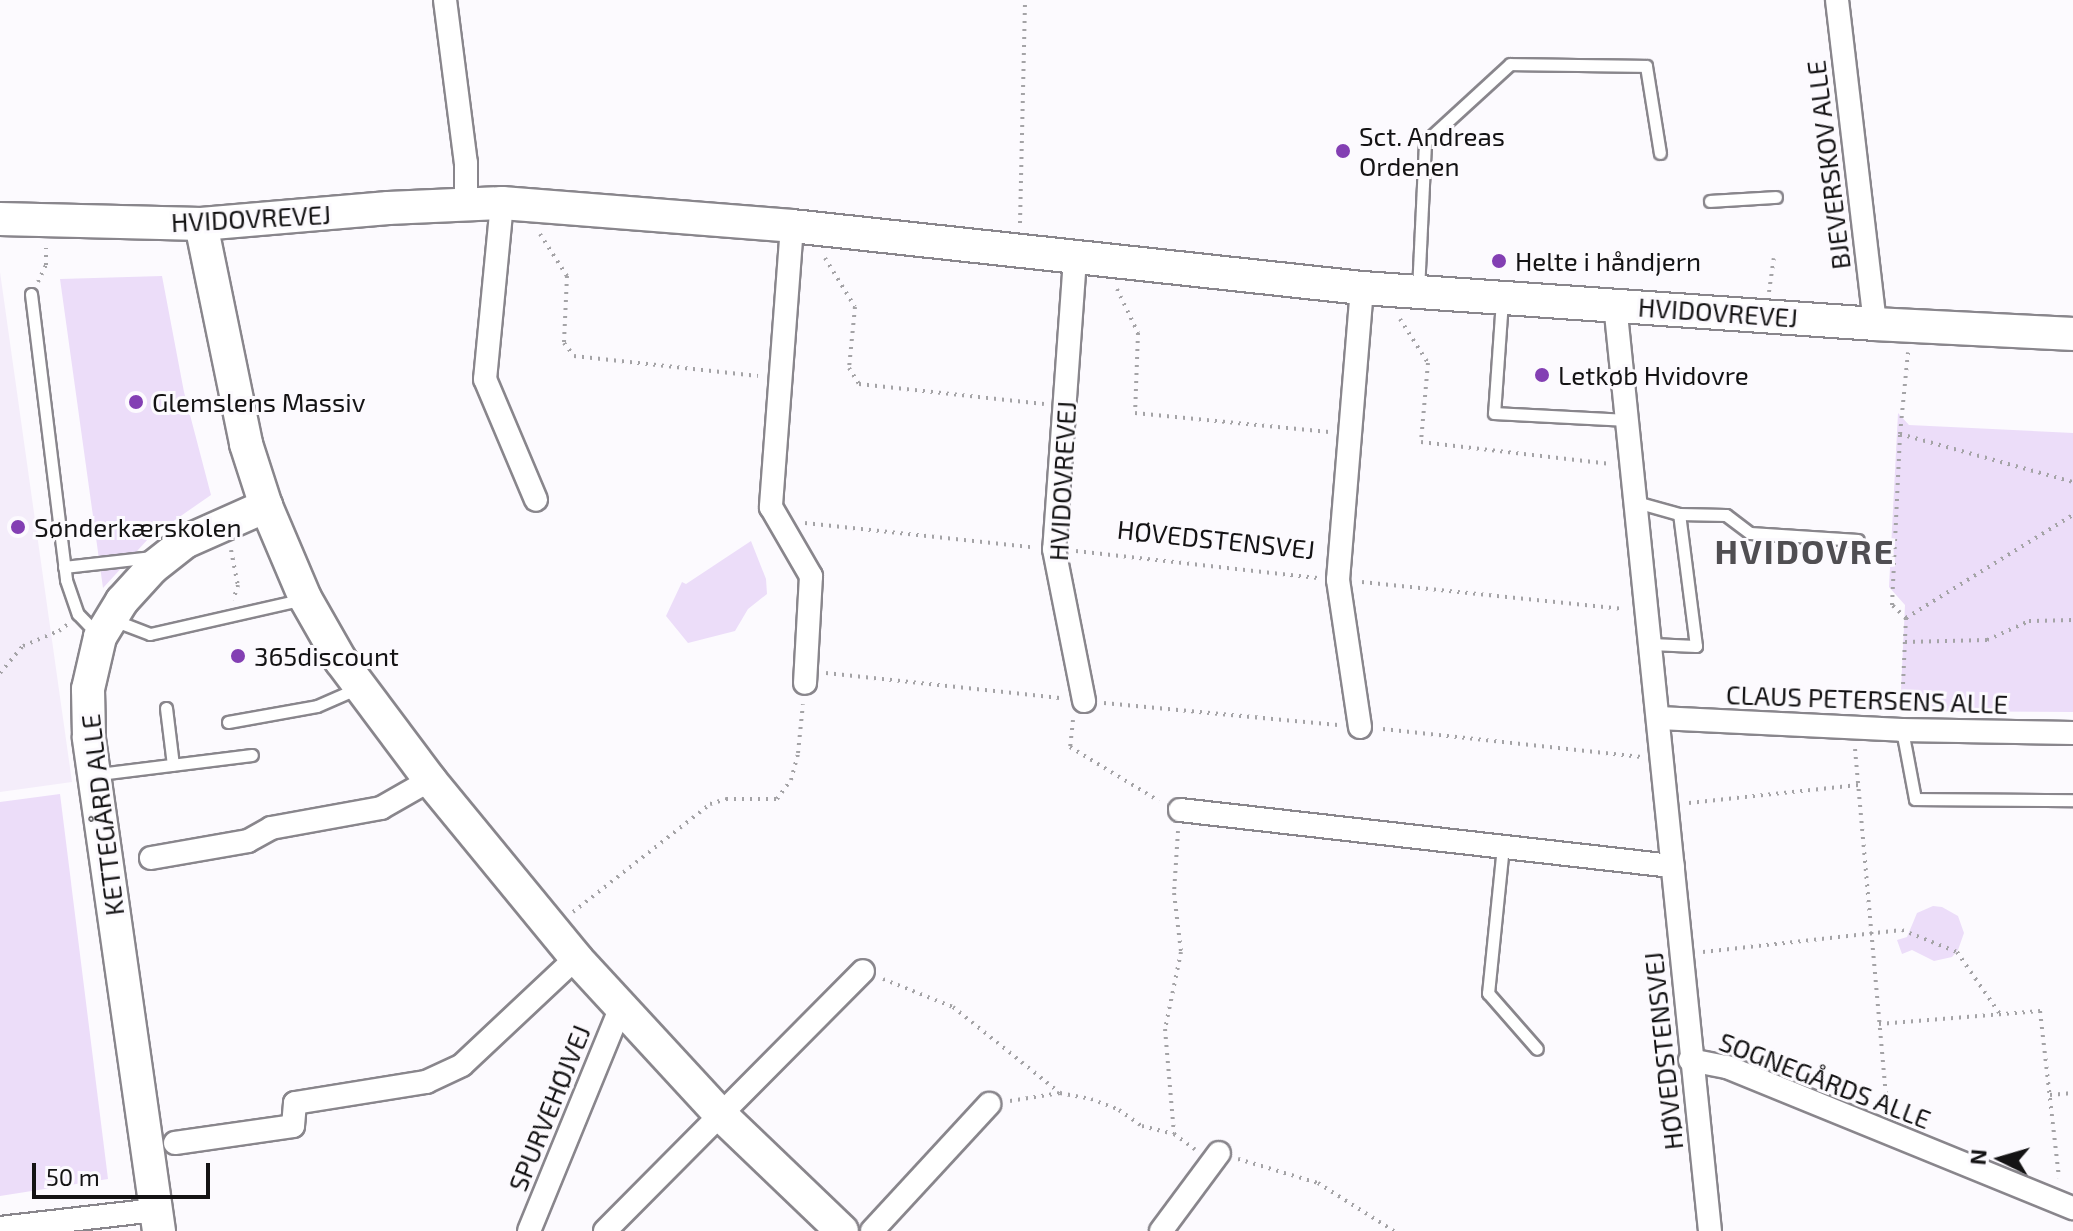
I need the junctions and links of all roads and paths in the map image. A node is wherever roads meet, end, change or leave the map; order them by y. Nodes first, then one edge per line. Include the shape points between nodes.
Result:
1 (445, 0) edge
2 (1025, 0) edge
3 (1837, 0) edge
4 (1660, 153) dead end
5 (1776, 197) dead end
6 (1710, 201) dead end
7 (466, 204) junction
8 (512, 204) junction
9 (0, 219) edge
10 (45, 219) junction
11 (201, 224) junction
12 (800, 228) junction
13 (1020, 253) junction
14 (1089, 260) junction
15 (1362, 288) junction
16 (1418, 292) junction
17 (31, 294) joint
18 (1502, 297) junction
19 (1615, 304) junction
20 (1875, 324) junction
21 (1910, 326) junction
22 (2073, 334) edge
23 (780, 379) junction
24 (1065, 406) junction
25 (1627, 420) junction
26 (1350, 434) junction
27 (1900, 434) junction
28 (2073, 482) edge
29 (536, 500) dead end
30 (1636, 502) junction
31 (266, 506) junction
32 (1679, 514) junction
33 (2073, 515) edge
34 (779, 520) junction
35 (226, 524) junction
36 (1858, 540) dead end
37 (1054, 549) junction
38 (168, 556) junction
39 (64, 567) junction
40 (1338, 580) junction
41 (305, 598) junction
42 (1647, 611) junction
43 (231, 615) junction
44 (1906, 618) junction
45 (2073, 620) edge
46 (97, 623) junction
47 (1905, 642) junction
48 (1651, 644) junction
49 (0, 673) edge
50 (805, 683) junction
51 (361, 687) junction
52 (1080, 700) junction
53 (166, 708) dead end
54 (1659, 718) junction
55 (228, 722) dead end
56 (1360, 727) junction
57 (1853, 728) junction
58 (1902, 730) junction
59 (2073, 733) edge
60 (252, 755) dead end
61 (1663, 759) junction
62 (173, 765) junction
63 (94, 775) junction
64 (430, 780) junction
65 (1858, 785) junction
66 (2073, 800) edge
67 (1667, 806) junction
68 (1180, 810) junction
69 (1503, 846) junction
70 (151, 858) dead end
71 (1673, 866) junction
72 (553, 928) junction
73 (1871, 934) junction
74 (1681, 954) junction
75 (576, 958) junction
76 (863, 971) joint
77 (621, 1007) junction
78 (2000, 1014) junction
79 (1879, 1024) junction
80 (1537, 1049) dead end
81 (1690, 1060) junction
82 (1060, 1093) junction
83 (2073, 1093) edge
84 (2050, 1095) junction
85 (989, 1104) joint
86 (720, 1114) junction
87 (1889, 1133) junction
88 (1174, 1134) junction
89 (175, 1143) dead end
90 (1219, 1153) junction
91 (2068, 1206) edge
92 (157, 1220) edge
93 (0, 1228) edge
94 (1385, 1228) edge
95 (529, 1231) edge
96 (605, 1231) edge
97 (842, 1231) edge
98 (872, 1231) edge
99 (1161, 1231) edge
100 (1394, 1231) edge
101 (1710, 1231) edge

1 - 7 street via 466,163
2 - 13 path
3 - 20 street, BJEVERSKOV ALLE
4 - 16 lane via 1646,66 1510,64 1425,142
5 - 6 lane
7 - 8 street, HVIDOVREVEJ
7 - 11 street, HVIDOVREVEJ
8 - 12 street, HVIDOVREVEJ
8 - 23 path via 567,276 564,343 574,356
8 - 29 street via 485,379
9 - 10 street, HVIDOVREVEJ
10 - 11 street, HVIDOVREVEJ
10 - 17 path via 46,265
11 - 31 street via 235,400
12 - 13 street, HVIDOVREVEJ
12 - 23 street
12 - 24 path via 855,307 849,368 859,384
13 - 14 street, HVIDOVREVEJ
14 - 15 street, HVIDOVREVEJ
14 - 24 street, HVIDOVREVEJ
14 - 26 path via 1138,333 1135,413
15 - 16 street, HVIDOVREVEJ
15 - 26 street
16 - 18 street, HVIDOVREVEJ
17 - 39 lane
18 - 19 street, HVIDOVREVEJ
18 - 25 lane via 1494,413
19 - 20 street, HVIDOVREVEJ
19 - 25 street, HØVEDSTENSVEJ
20 - 21 street, HVIDOVREVEJ
21 - 22 street, HVIDOVREVEJ
21 - 27 path
23 - 34 street via 771,507
24 - 37 street, HVIDOVREVEJ
25 - 30 street, HØVEDSTENSVEJ
26 - 40 street
27 - 28 path
27 - 44 path via 1892,605
30 - 32 lane
30 - 42 street, HØVEDSTENSVEJ
31 - 35 street, KETTEGÅRD ALLE
31 - 41 street
32 - 36 lane via 1726,515 1750,533
32 - 48 lane via 1696,646
33 - 44 path
34 - 37 path, HØVEDSTENSVEJ
34 - 50 street via 811,576
35 - 38 street, KETTEGÅRD ALLE via 185,542
35 - 43 path via 238,585
37 - 40 path, HØVEDSTENSVEJ
37 - 52 street, HVIDOVREVEJ
38 - 39 lane
38 - 46 street, KETTEGÅRD ALLE
39 - 46 lane
40 - 42 path, HØVEDSTENSVEJ
40 - 56 street
41 - 43 lane
41 - 51 street
42 - 48 street, HØVEDSTENSVEJ
43 - 46 lane via 150,634
44 - 47 path
45 - 47 path via 2029,621 1987,640
46 - 49 path via 23,646
46 - 63 street, KETTEGÅRD ALLE via 88,689
47 - 58 path
48 - 54 street, HØVEDSTENSVEJ
50 - 52 path via 819,672
50 - 72 path via 798,753 791,780 777,799 710,804
51 - 55 lane via 317,706
51 - 64 street
52 - 56 path
52 - 68 path via 1070,747
53 - 62 lane
54 - 57 street, CLAUS PETERSENS ALLE
54 - 61 street, HØVEDSTENSVEJ
56 - 61 path
57 - 58 street, CLAUS PETERSENS ALLE
57 - 65 path
58 - 59 street, CLAUS PETERSENS ALLE
58 - 66 lane via 1915,799
60 - 62 lane
61 - 67 street, HØVEDSTENSVEJ
62 - 63 lane
63 - 92 street, KETTEGÅRD ALLE
64 - 70 street via 381,808
64 - 72 street
65 - 67 path
65 - 73 path
67 - 71 street, HØVEDSTENSVEJ
68 - 69 street
68 - 88 path via 1174,893 1181,952 1165,1029
69 - 71 street
69 - 80 lane via 1488,993
71 - 74 street, HØVEDSTENSVEJ
72 - 75 street
73 - 74 path
73 - 78 path via 1902,930 1957,952
73 - 79 path
74 - 81 street, HØVEDSTENSVEJ
75 - 77 street
75 - 89 street via 462,1065 426,1082 295,1103 293,1126
76 - 82 path via 953,1007
76 - 86 street
77 - 86 street
77 - 95 street, SPURVEHØJVEJ
78 - 79 path
78 - 84 path via 2040,1011
79 - 87 path
81 - 87 street, SOGNEGÅRDS ALLE via 1727,1067
81 - 101 street, HØVEDSTENSVEJ
82 - 85 path
82 - 88 path via 1091,1099 1142,1126
83 - 84 path
84 - 91 path
85 - 98 street
86 - 96 street
86 - 97 street
87 - 91 street, SOGNEGÅRDS ALLE
88 - 90 path via 1190,1148
90 - 94 path via 1318,1183
90 - 99 street
92 - 93 street, KETTEGÅRD ALLE
94 - 100 path

